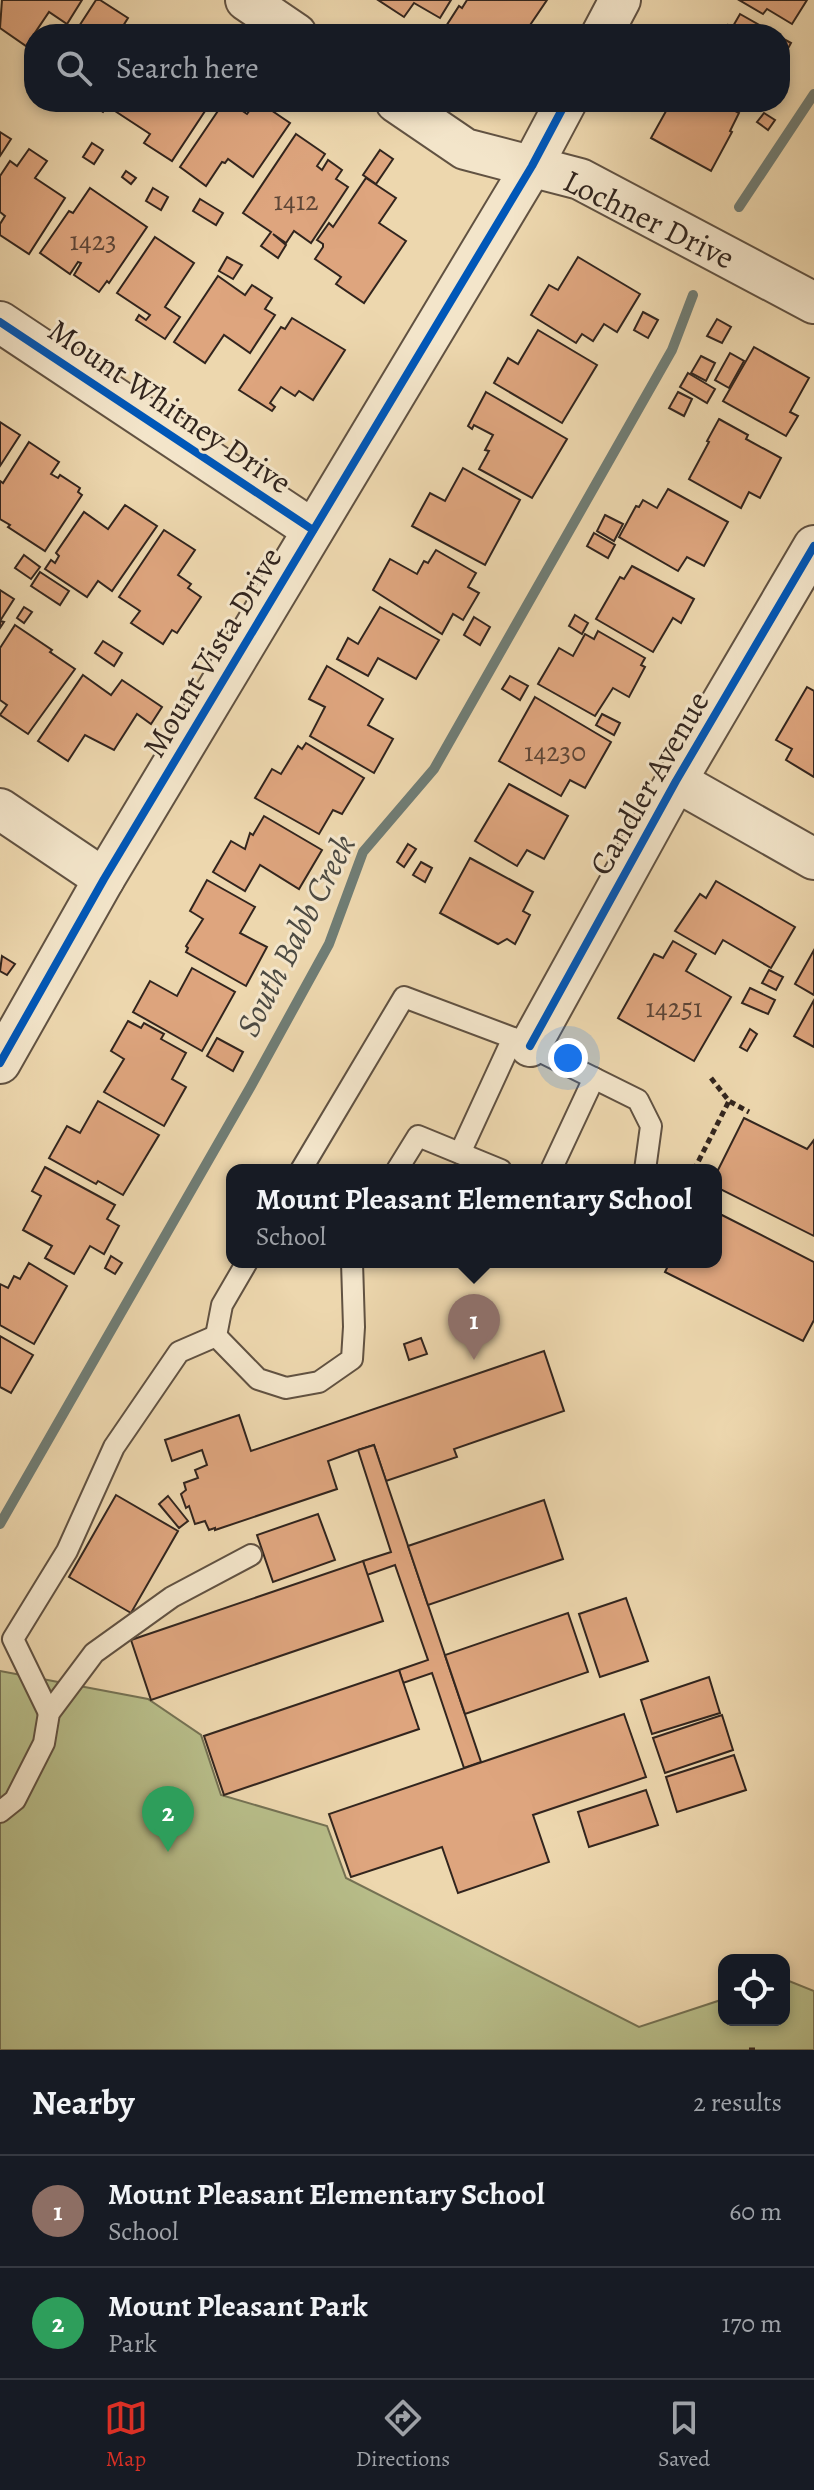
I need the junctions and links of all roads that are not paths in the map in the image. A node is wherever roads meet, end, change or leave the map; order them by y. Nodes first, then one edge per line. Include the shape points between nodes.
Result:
1 (246, 0) edge
2 (620, 0) edge
3 (281, 24) edge
4 (607, 24) edge
5 (411, 112) edge
6 (561, 112) edge
7 (532, 166) junction
8 (814, 303) edge
9 (0, 322) edge
10 (313, 530) junction
11 (814, 546) edge
12 (676, 781) junction
13 (0, 809) edge
14 (814, 859) edge
15 (104, 879) junction
16 (522, 1042) junction
17 (0, 1063) edge
18 (594, 1078) junction
19 (460, 1153) junction
20 (305, 1164) edge
21 (401, 1164) edge
22 (487, 1164) edge
23 (554, 1164) edge
24 (646, 1164) edge
25 (244, 1268) edge
26 (352, 1268) edge
27 (216, 1336) junction
28 (251, 1555) dead end
29 (49, 1713) junction
30 (0, 1812) edge

1 - 3 street
2 - 4 street
5 - 7 street, Lochner Drive via 465,149
6 - 7 street, Mount Vista Drive
7 - 8 street, Lochner Drive via 580,179
7 - 10 street, Mount Vista Drive
9 - 10 street, Mount Whitney Drive
10 - 15 street, Mount Vista Drive
11 - 12 street, Candler Avenue
12 - 14 street
12 - 16 street, Candler Avenue
13 - 15 street
15 - 17 street, Mount Vista Drive
16 - 18 lane
16 - 19 lane
16 - 20 lane via 404,997
18 - 23 lane
18 - 24 lane via 638,1100 651,1126
19 - 21 lane via 418,1136
19 - 22 lane
25 - 27 lane via 222,1305
26 - 27 lane via 352,1359 319,1382 286,1388 258,1379
27 - 29 lane via 179,1352 114,1447 67,1551 13,1639
28 - 29 lane via 172,1597 94,1653
29 - 30 lane via 44,1743 15,1800

